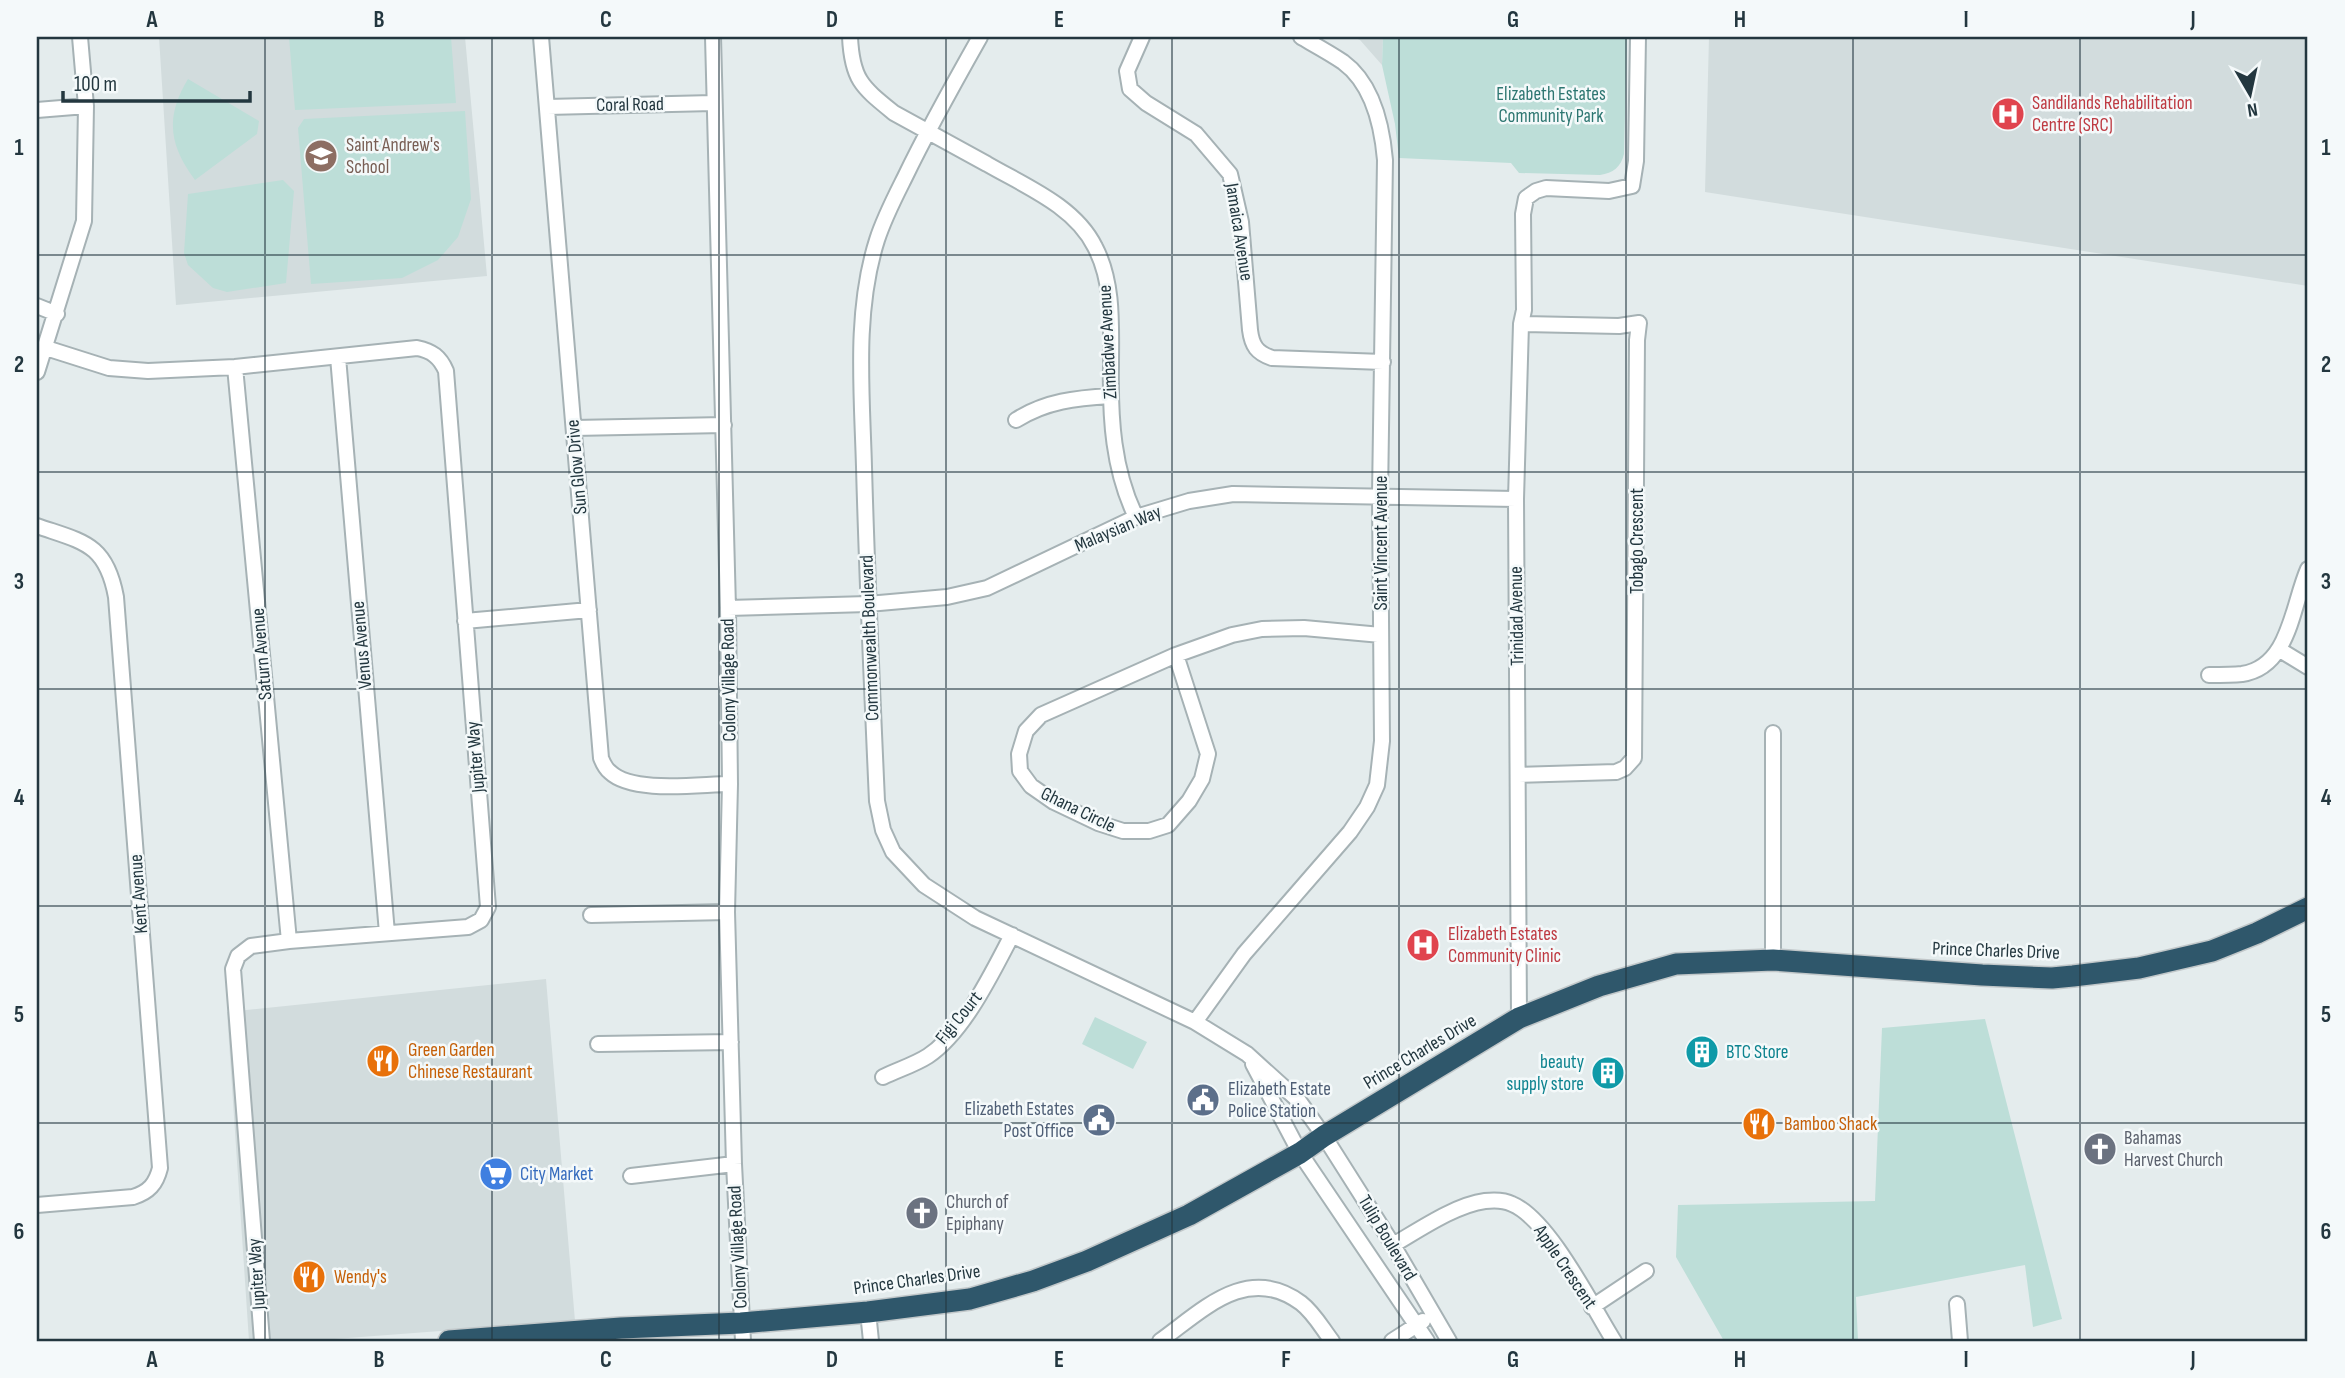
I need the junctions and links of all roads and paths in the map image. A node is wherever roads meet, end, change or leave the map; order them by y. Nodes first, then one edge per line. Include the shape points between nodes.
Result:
1 (80, 37) edge
2 (541, 37) edge
3 (713, 37) edge
4 (850, 37) edge
5 (980, 37) edge
6 (1142, 37) edge
7 (1301, 37) edge
8 (1638, 37) edge
9 (713, 103) junction
10 (86, 106) junction
11 (547, 107) junction
12 (37, 110) edge
13 (928, 131) junction
14 (37, 306) edge
15 (57, 314) junction
16 (1521, 324) junction
17 (46, 348) junction
18 (338, 356) junction
19 (1382, 362) junction
20 (234, 367) junction
21 (37, 372) edge
22 (1111, 396) junction
23 (1017, 420) dead end
24 (724, 425) junction
25 (574, 428) junction
26 (1380, 496) junction
27 (1516, 499) junction
28 (1136, 517) junction
29 (37, 526) edge
30 (2308, 569) edge
31 (868, 604) junction
32 (728, 608) junction
33 (589, 610) junction
34 (465, 621) junction
35 (1381, 635) junction
36 (2280, 650) junction
37 (1177, 655) junction
38 (2308, 667) edge
39 (2209, 675) dead end
40 (1773, 733) dead end
41 (1519, 775) junction
42 (730, 784) junction
43 (2308, 908) edge
44 (727, 912) junction
45 (591, 915) dead end
46 (387, 933) junction
47 (1012, 935) junction
48 (289, 941) junction
49 (1773, 960) junction
50 (1520, 1018) junction
51 (1195, 1022) junction
52 (731, 1042) junction
53 (598, 1044) dead end
54 (1247, 1054) junction
55 (883, 1077) dead end
56 (1324, 1136) junction
57 (1300, 1153) junction
58 (734, 1164) junction
59 (631, 1175) dead end
60 (37, 1205) edge
61 (1393, 1245) junction
62 (1646, 1270) dead end
63 (1957, 1304) dead end
64 (1592, 1307) junction
65 (868, 1312) junction
66 (1433, 1314) junction
67 (1416, 1324) junction
68 (742, 1332) edge
69 (602, 1335) edge
70 (262, 1341) edge
71 (458, 1341) edge
72 (871, 1341) edge
73 (1160, 1341) edge
74 (1332, 1341) edge
75 (1392, 1341) edge
76 (1427, 1341) edge
77 (1449, 1341) edge
78 (1614, 1341) edge
79 (1960, 1341) edge

1 - 10 street
2 - 11 street, Sun Glow Drive
3 - 9 street, Colony Village Road
4 - 13 street, Zimbadwe Avenue via 851,64 860,84 894,113
5 - 13 street, Commonwealth Boulevard
6 - 19 street, Jamaica Avenue via 1126,71 1130,89 1196,134 1230,174 1241,222 1255,348 1272,358
7 - 19 street, Saint Vincent Avenue via 1345,64 1364,84 1383,136
8 - 16 street, Trinidad Avenue via 1632,186 1609,191 1546,188 1526,198
9 - 11 street, Coral Road
9 - 24 street, Colony Village Road
10 - 12 street
10 - 15 street via 84,221
11 - 25 street, Sun Glow Drive
13 - 22 street, Zimbadwe Avenue via 1038,193 1087,232 1109,295
13 - 31 street, Commonwealth Boulevard via 877,239 867,278 862,375
14 - 15 street
15 - 17 street
16 - 27 street, Trinidad Avenue
16 - 41 street, Tobago Crescent via 1639,323 1634,758 1616,772
17 - 20 street, Jupiter Way via 109,368
17 - 21 street
18 - 20 street, Jupiter Way
18 - 34 street, Jupiter Way via 417,348 442,362
18 - 46 street, Venus Avenue
19 - 26 street, Saint Vincent Avenue
20 - 48 street, Saturn Avenue
22 - 23 street via 1049,404
22 - 28 street, Zimbadwe Avenue via 1119,470
24 - 25 street
24 - 32 street, Colony Village Road
25 - 33 street, Sun Glow Drive
26 - 27 street, Malaysian Way
26 - 28 street, Malaysian Way via 1233,495 1189,501
26 - 35 street, Saint Vincent Avenue
27 - 41 street, Trinidad Avenue
28 - 31 street, Malaysian Way via 987,588 947,597
29 - 60 street, Kent Avenue via 88,543 112,576 160,1168 152,1187 133,1197
30 - 36 street
31 - 32 street, Malaysian Way
31 - 47 street, Commonwealth Boulevard via 877,801 892,852 924,885
32 - 42 street, Colony Village Road
33 - 34 street
33 - 42 street, Sun Glow Drive via 601,758 611,773 646,785
34 - 46 street, Jupiter Way via 488,907 481,920 468,927
35 - 37 street, Ghana Circle via 1262,629
35 - 51 street, Saint Vincent Avenue via 1381,741 1377,785 1367,807 1244,954
36 - 38 street
36 - 39 street via 2270,661 2243,674
37 - 37 street, Ghana Circle via 1041,715 1026,731 1019,754 1020,771 1031,786 1065,807 1123,831 1168,825 1202,779 1208,754
40 - 49 street
41 - 50 street, Trinidad Avenue
42 - 44 street, Colony Village Road
43 - 49 highway, Prince Charles Drive via 2211,951 2100,974 2052,978
44 - 45 street
44 - 52 street, Colony Village Road
46 - 48 street, Jupiter Way
47 - 51 street, Commonwealth Boulevard
47 - 55 street, Figi Court via 960,1024 929,1055
48 - 70 street, Jupiter Way via 251,947 238,956 233,969
49 - 50 highway, Prince Charles Drive via 1676,964 1599,986
50 - 56 highway, Prince Charles Drive
51 - 54 street, Commonwealth Boulevard
52 - 53 street
52 - 58 street, Colony Village Road
54 - 56 street, Commonwealth Boulevard via 1298,1101
54 - 57 street
56 - 57 highway, Prince Charles Drive
56 - 61 street, Tulip Boulevard
57 - 65 highway, Prince Charles Drive via 1189,1215 1087,1261 970,1299
57 - 67 street, Tulip Boulevard
58 - 59 street
58 - 68 street, Colony Village Road
61 - 64 street, Apple Crescent via 1472,1204 1514,1204 1551,1240
61 - 66 street, Tulip Boulevard
62 - 64 street
63 - 79 street
64 - 78 street, Apple Crescent
65 - 68 highway, Prince Charles Drive
65 - 72 street
66 - 67 street
66 - 77 street, Tulip Boulevard
67 - 75 street
67 - 76 street, Tulip Boulevard
68 - 69 highway, Prince Charles Drive
69 - 71 highway, Prince Charles Drive
73 - 74 street via 1227,1294 1252,1287 1300,1302

